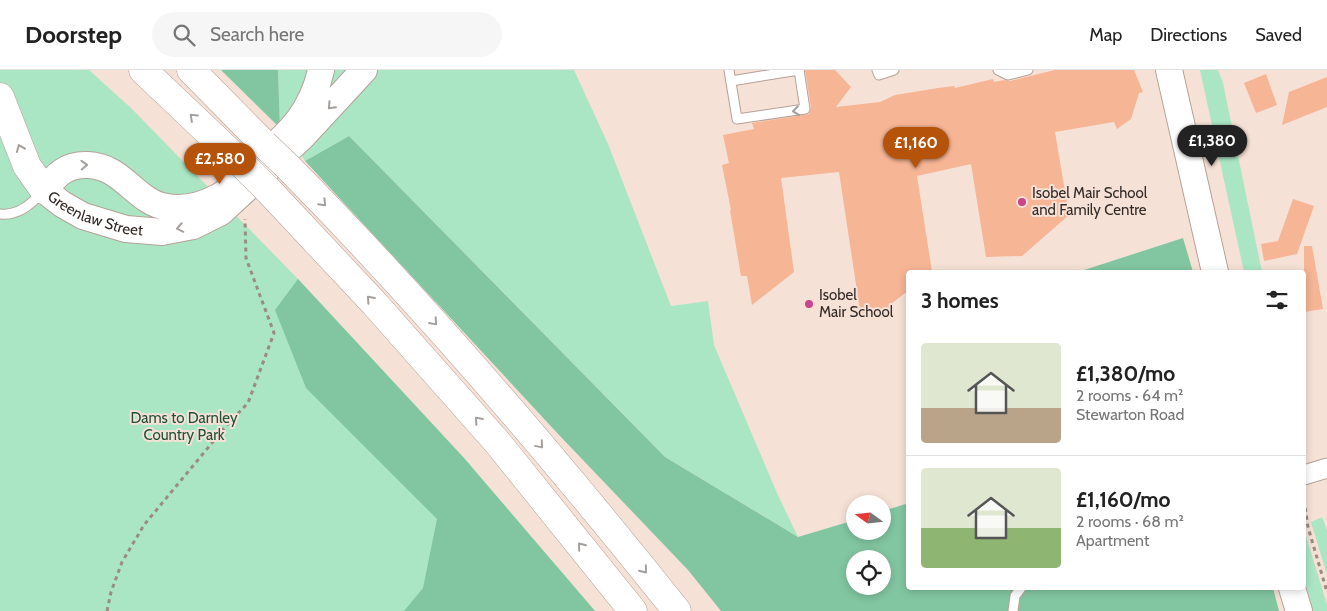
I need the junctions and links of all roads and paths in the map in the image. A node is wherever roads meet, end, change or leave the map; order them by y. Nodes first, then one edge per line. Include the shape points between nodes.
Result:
1 (143, 70) edge
2 (191, 70) edge
3 (321, 70) edge
4 (364, 70) edge
5 (729, 70) edge
6 (800, 70) edge
7 (877, 70) edge
8 (894, 70) edge
9 (998, 70) edge
10 (1028, 70) edge
11 (1169, 70) edge
12 (731, 81) junction
13 (0, 97) edge
14 (44, 190) junction
15 (244, 213) dead end
16 (0, 214) edge
17 (1215, 270) edge
18 (1327, 468) edge
19 (1306, 474) edge
20 (1306, 514) edge
21 (1020, 590) edge
22 (1293, 590) edge
23 (1327, 592) edge
24 (107, 611) edge
25 (633, 611) edge
26 (677, 611) edge
27 (1013, 611) edge
28 (1299, 611) edge

25 -> 1 highway, bridge via 484,428 368,296 242,162
2 -> 26 highway, bridge via 416,301
14 -> 3 main road, Greenlaw Street via 56,175 66,169 86,165 112,170 155,204 167,208 193,208 220,197 296,125 317,90
4 -> 14 main road, Greenlaw Street via 302,137 221,212 193,226 162,232 126,230 83,216
5 - 12 lane
6 - 12 lane
6 -> 12 lane via 805,109 737,119
7 - 8 lane via 879,75
9 - 10 lane via 1008,75
11 - 17 main road
14 -> 13 highway via 27,166
14 - 16 lane via 22,211
15 - 24 path via 246,258 274,333 248,403 144,525 122,562
18 - 19 street
20 - 23 path
21 - 27 lane via 1015,596
22 - 28 main road

